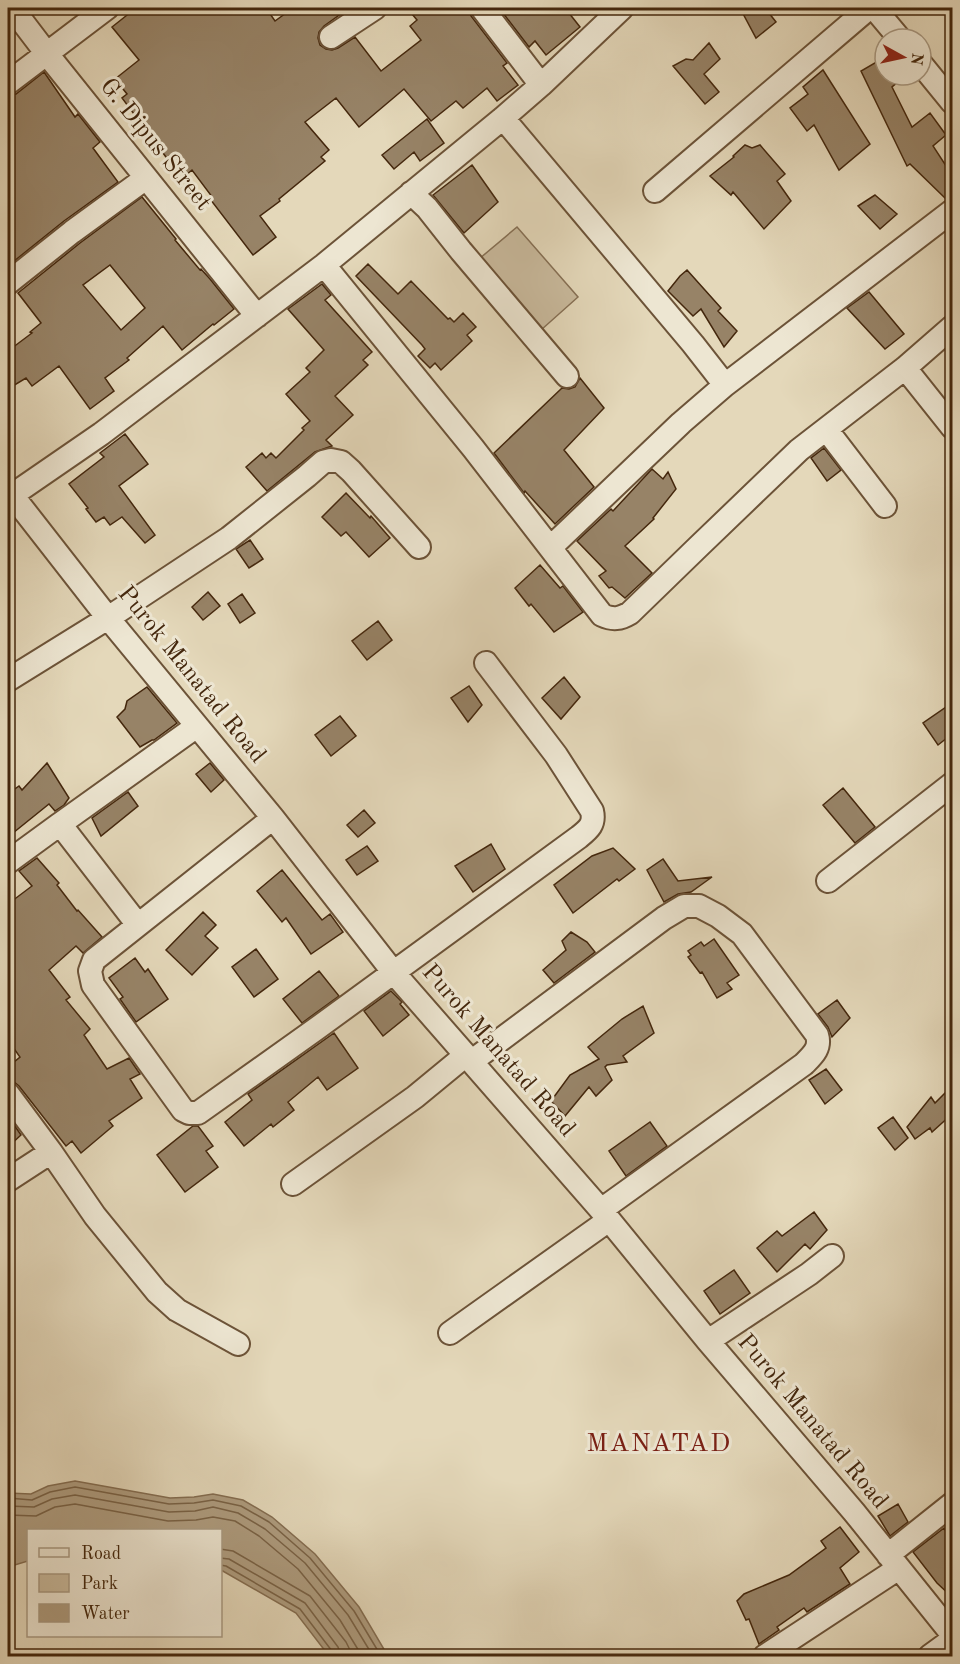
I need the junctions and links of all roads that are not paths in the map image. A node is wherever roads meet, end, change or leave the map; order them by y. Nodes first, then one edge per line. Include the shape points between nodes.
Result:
1 (12, 8) edge
2 (107, 8) edge
3 (375, 8) edge
4 (482, 8) edge
5 (622, 8) edge
6 (869, 8) edge
7 (874, 8) edge
8 (890, 27) edge
9 (331, 37) dead end
10 (46, 54) junction
11 (944, 78) edge
12 (8, 83) edge
13 (541, 85) junction
14 (952, 102) edge
15 (503, 118) junction
16 (146, 178) junction
17 (656, 192) dead end
18 (411, 193) junction
19 (952, 211) edge
20 (324, 265) junction
21 (8, 283) edge
22 (258, 316) junction
23 (952, 327) edge
24 (905, 368) junction
25 (567, 376) dead end
26 (725, 385) junction
27 (952, 427) edge
28 (826, 429) junction
29 (10, 497) edge
30 (885, 506) dead end
31 (551, 547) junction
32 (419, 548) dead end
33 (108, 618) junction
34 (486, 663) dead end
35 (8, 680) edge
36 (197, 726) junction
37 (952, 784) edge
38 (273, 818) junction
39 (60, 824) junction
40 (8, 862) edge
41 (828, 881) dead end
42 (138, 925) junction
43 (394, 973) junction
44 (469, 1058) junction
45 (8, 1095) edge
46 (51, 1152) junction
47 (8, 1180) edge
48 (293, 1184) dead end
49 (605, 1215) junction
50 (832, 1256) dead end
51 (450, 1333) dead end
52 (708, 1341) junction
53 (238, 1344) dead end
54 (952, 1504) edge
55 (894, 1562) junction
56 (952, 1634) edge
57 (952, 1640) edge
58 (765, 1656) edge
59 (930, 1656) edge

1 - 10 street, G. Dipus Street
2 - 10 street
3 - 9 street
4 - 13 street
5 - 13 street
6 - 17 street
7 - 8 street
10 - 12 street
10 - 16 street, G. Dipus Street
11 - 14 street
13 - 15 street
15 - 18 street
15 - 26 street
16 - 21 street
16 - 22 street, G. Dipus Street
18 - 20 street
18 - 25 street via 428,208
19 - 26 street
20 - 22 street
20 - 31 street
22 - 29 street
23 - 24 street
24 - 27 street
24 - 28 street
26 - 31 street
28 - 30 street
28 - 31 street via 799,450 623,618 602,615
29 - 33 street, Purok Manatad Road
32 - 33 street via 351,471 341,462 331,460 323,462 229,538
33 - 35 street
33 - 36 street, Purok Manatad Road
34 - 43 street via 556,755 594,818 591,827 579,837
36 - 38 street, Purok Manatad Road
36 - 39 street
37 - 41 street
38 - 42 street
38 - 43 street, Purok Manatad Road
39 - 40 street
39 - 42 street
42 - 43 street via 94,960 90,971 93,985 189,1113 198,1113
43 - 44 street, Purok Manatad Road
44 - 48 street
44 - 49 street, Purok Manatad Road
44 - 49 street via 684,906 699,906 742,934 817,1035 817,1050 804,1064
45 - 46 street
46 - 47 street
46 - 53 street via 95,1216 157,1292 177,1310
49 - 51 street
49 - 52 street, Purok Manatad Road
50 - 52 street
52 - 55 street, Purok Manatad Road
54 - 55 street
55 - 56 street, Purok Manatad Road
55 - 58 street
57 - 59 street

